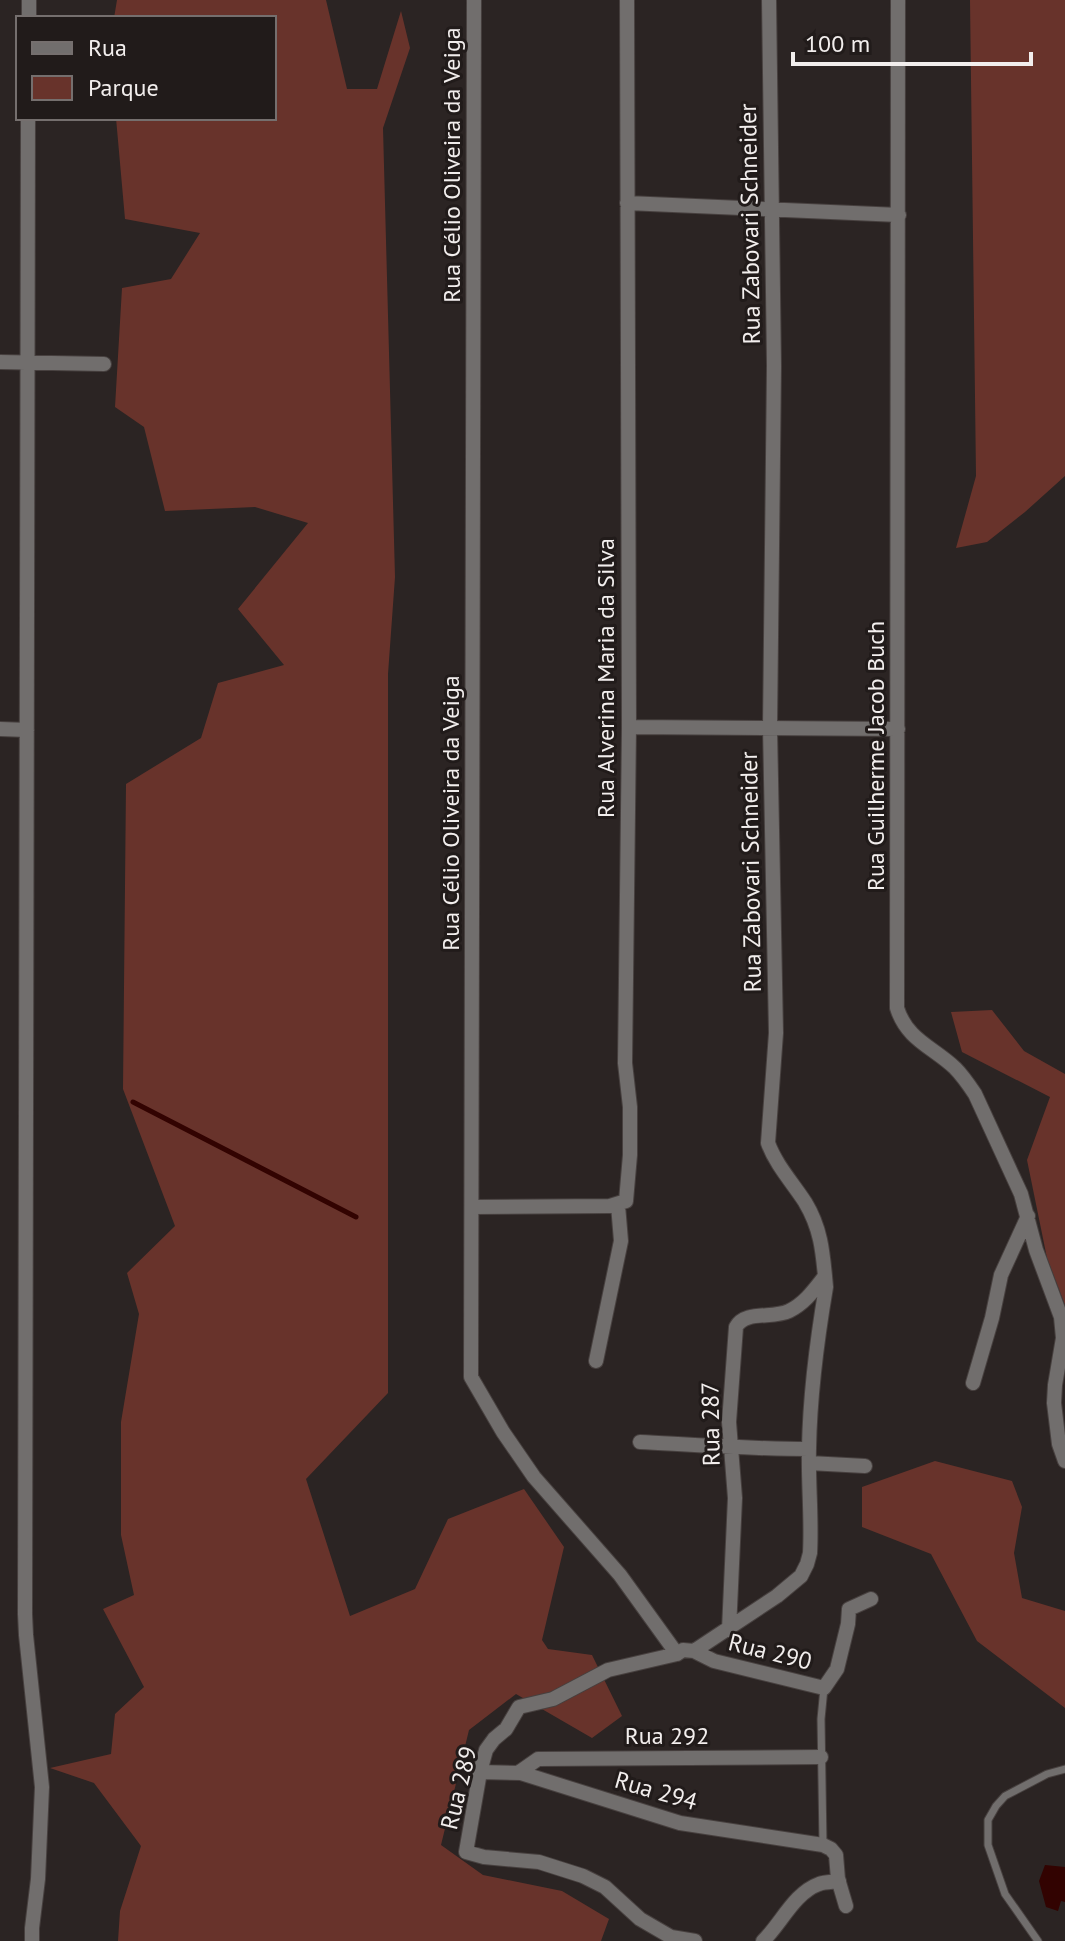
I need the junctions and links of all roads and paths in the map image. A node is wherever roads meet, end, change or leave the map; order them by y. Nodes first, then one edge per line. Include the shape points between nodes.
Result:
1 (474, 0) edge
2 (627, 0) edge
3 (769, 0) edge
4 (898, 0) edge
5 (28, 120) edge
6 (627, 203) junction
7 (772, 211) junction
8 (899, 215) junction
9 (0, 362) edge
10 (28, 363) junction
11 (104, 364) dead end
12 (629, 727) junction
13 (770, 728) junction
14 (0, 729) edge
15 (898, 729) junction
16 (27, 730) junction
17 (618, 1205) junction
18 (473, 1207) junction
19 (1028, 1215) junction
20 (825, 1276) junction
21 (596, 1361) dead end
22 (973, 1383) dead end
23 (640, 1442) dead end
24 (730, 1446) junction
25 (809, 1456) junction
26 (1065, 1461) edge
27 (865, 1466) dead end
28 (871, 1599) dead end
29 (729, 1630) junction
30 (694, 1651) junction
31 (677, 1654) junction
32 (824, 1688) junction
33 (821, 1757) junction
34 (1065, 1769) edge
35 (480, 1772) junction
36 (518, 1773) junction
37 (823, 1845) junction
38 (839, 1881) junction
39 (846, 1906) dead end
40 (32, 1941) edge
41 (695, 1941) edge
42 (763, 1941) edge
43 (1038, 1941) edge

1 - 18 street, Rua Célio Oliveira da Veiga
2 - 6 street, Rua Alverina Maria da Silva
3 - 7 street, Rua Zabovari Schneider
4 - 8 street, Rua Guilherme Jacob Buch
5 - 10 street
6 - 7 street
6 - 12 street, Rua Alverina Maria da Silva
7 - 8 street
7 - 13 street, Rua Zabovari Schneider
8 - 15 street, Rua Guilherme Jacob Buch
9 - 10 street
10 - 11 street
10 - 16 street
12 - 13 street
12 - 17 street, Rua Alverina Maria da Silva via 625,1063 630,1155 626,1201
13 - 15 street
13 - 20 street, Rua Zabovari Schneider via 776,1044 768,1143 814,1220
14 - 16 street
15 - 19 street, Rua Guilherme Jacob Buch via 897,1008 911,1034 967,1081
16 - 40 street via 25,1614 43,1805
17 - 18 street
17 - 21 street via 621,1241
18 - 31 street, Rua Célio Oliveira da Veiga via 471,1377 534,1477 620,1575
19 - 22 street via 1001,1275
19 - 26 street, Rua Guilherme Jacob Buch via 1063,1327 1054,1403
20 - 24 street, Rua 287 via 807,1299 784,1314 739,1321 729,1403
20 - 25 street, Rua Zabovari Schneider
23 - 24 street
24 - 25 street
24 - 29 street, Rua 287 via 735,1498
25 - 27 street
25 - 29 street, Rua Zabovari Schneider via 807,1564 791,1586
28 - 32 street, Rua 290 via 849,1609 837,1669
29 - 30 street, Rua Zabovari Schneider
30 - 31 street, Rua Zabovari Schneider
30 - 32 street, Rua 290 via 714,1661
31 - 35 street, Rua 289 via 608,1670 553,1699 519,1707 486,1750
32 - 33 lane
33 - 36 street, Rua 292 via 538,1759
33 - 37 lane
34 - 43 lane via 1005,1796 988,1820 988,1845 1005,1894
35 - 36 street, Rua 294
35 - 41 street, Rua 289 via 466,1852 539,1862 583,1876 671,1937
36 - 37 street, Rua 294 via 680,1823
37 - 38 street via 834,1851
38 - 39 street
38 - 42 street via 818,1884 794,1902

